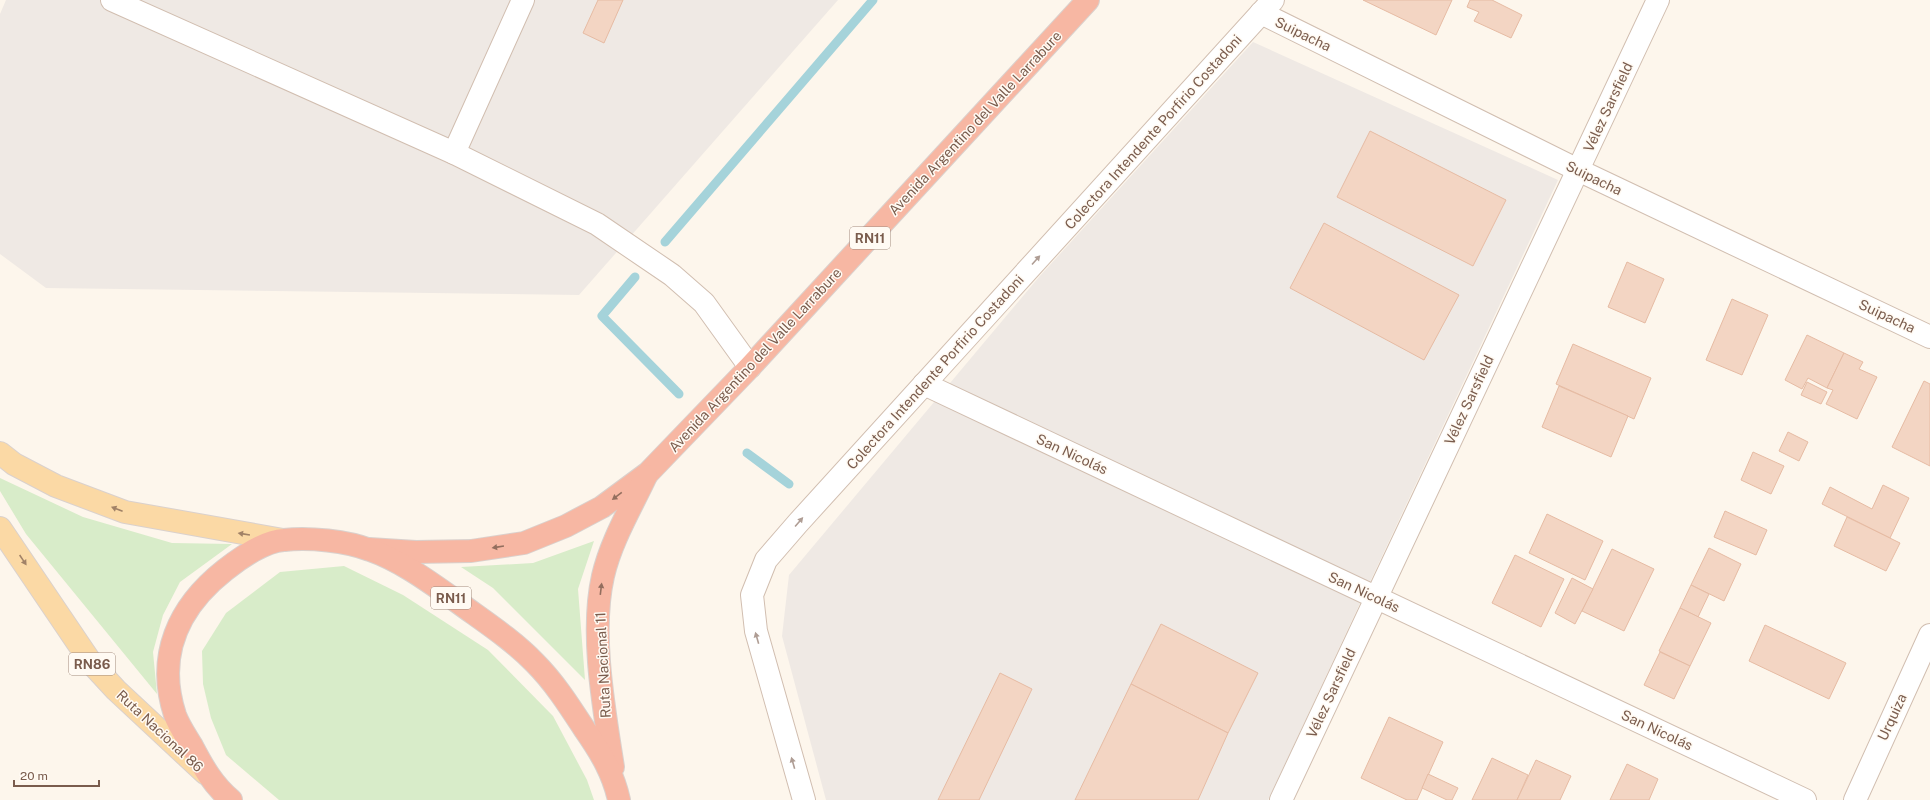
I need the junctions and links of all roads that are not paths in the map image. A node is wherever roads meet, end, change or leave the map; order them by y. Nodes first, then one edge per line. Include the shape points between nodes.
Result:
1 (112, 0) edge
2 (523, 0) edge
3 (1088, 0) edge
4 (1658, 0) edge
5 (1267, 7) edge
6 (454, 153) junction
7 (1578, 170) junction
8 (1930, 337) edge
9 (750, 367) junction
10 (924, 384) junction
11 (0, 453) edge
12 (648, 473) junction
13 (0, 528) edge
14 (283, 540) junction
15 (369, 549) junction
16 (1376, 598) junction
17 (1930, 635) edge
18 (209, 778) junction
19 (617, 790) edge
20 (231, 800) edge
21 (804, 800) edge
22 (1281, 800) edge
23 (1805, 800) edge
24 (1855, 800) edge

1 - 6 street
2 - 6 street
3 - 9 highway, Avenida Argentino del Valle Larrabure / RN11
4 - 7 street, Vélez Sarsfield
5 - 7 street, Suipacha
10 -> 5 street, Colectora Intendente Porfirio Costadoni
6 - 9 street via 597,224 672,275 704,303
7 - 8 street, Suipacha
7 - 16 street, Vélez Sarsfield
9 - 12 highway, Avenida Argentino del Valle Larrabure / RN11
10 - 16 street, San Nicolás
21 -> 10 street, Colectora Intendente Porfirio Costadoni via 756,631 752,595 766,560
14 -> 11 main road via 125,512 56,486 14,464
12 -> 15 highway, Ruta Nacional 11 / RN11 via 602,507 566,526 524,543 471,551 416,552
19 -> 12 highway, Ruta Nacional 11 / RN11 via 602,693 598,617 603,576 620,530
13 -> 18 main road, Ruta Nacional 86 / RN86 via 92,664
14 - 15 highway, Ruta Nacional 11 / RN11 via 325,541
14 - 18 highway, Ruta Nacional 11 / RN11 via 246,554 209,582 188,606 173,637 167,677 175,716
15 - 19 highway, Ruta Nacional 11 / RN11 via 424,578 497,630 535,663 560,692 596,746
16 - 22 street, Vélez Sarsfield
16 - 23 street, San Nicolás
17 - 24 street, Urquiza
18 - 20 highway, Ruta Nacional 11 / RN11

